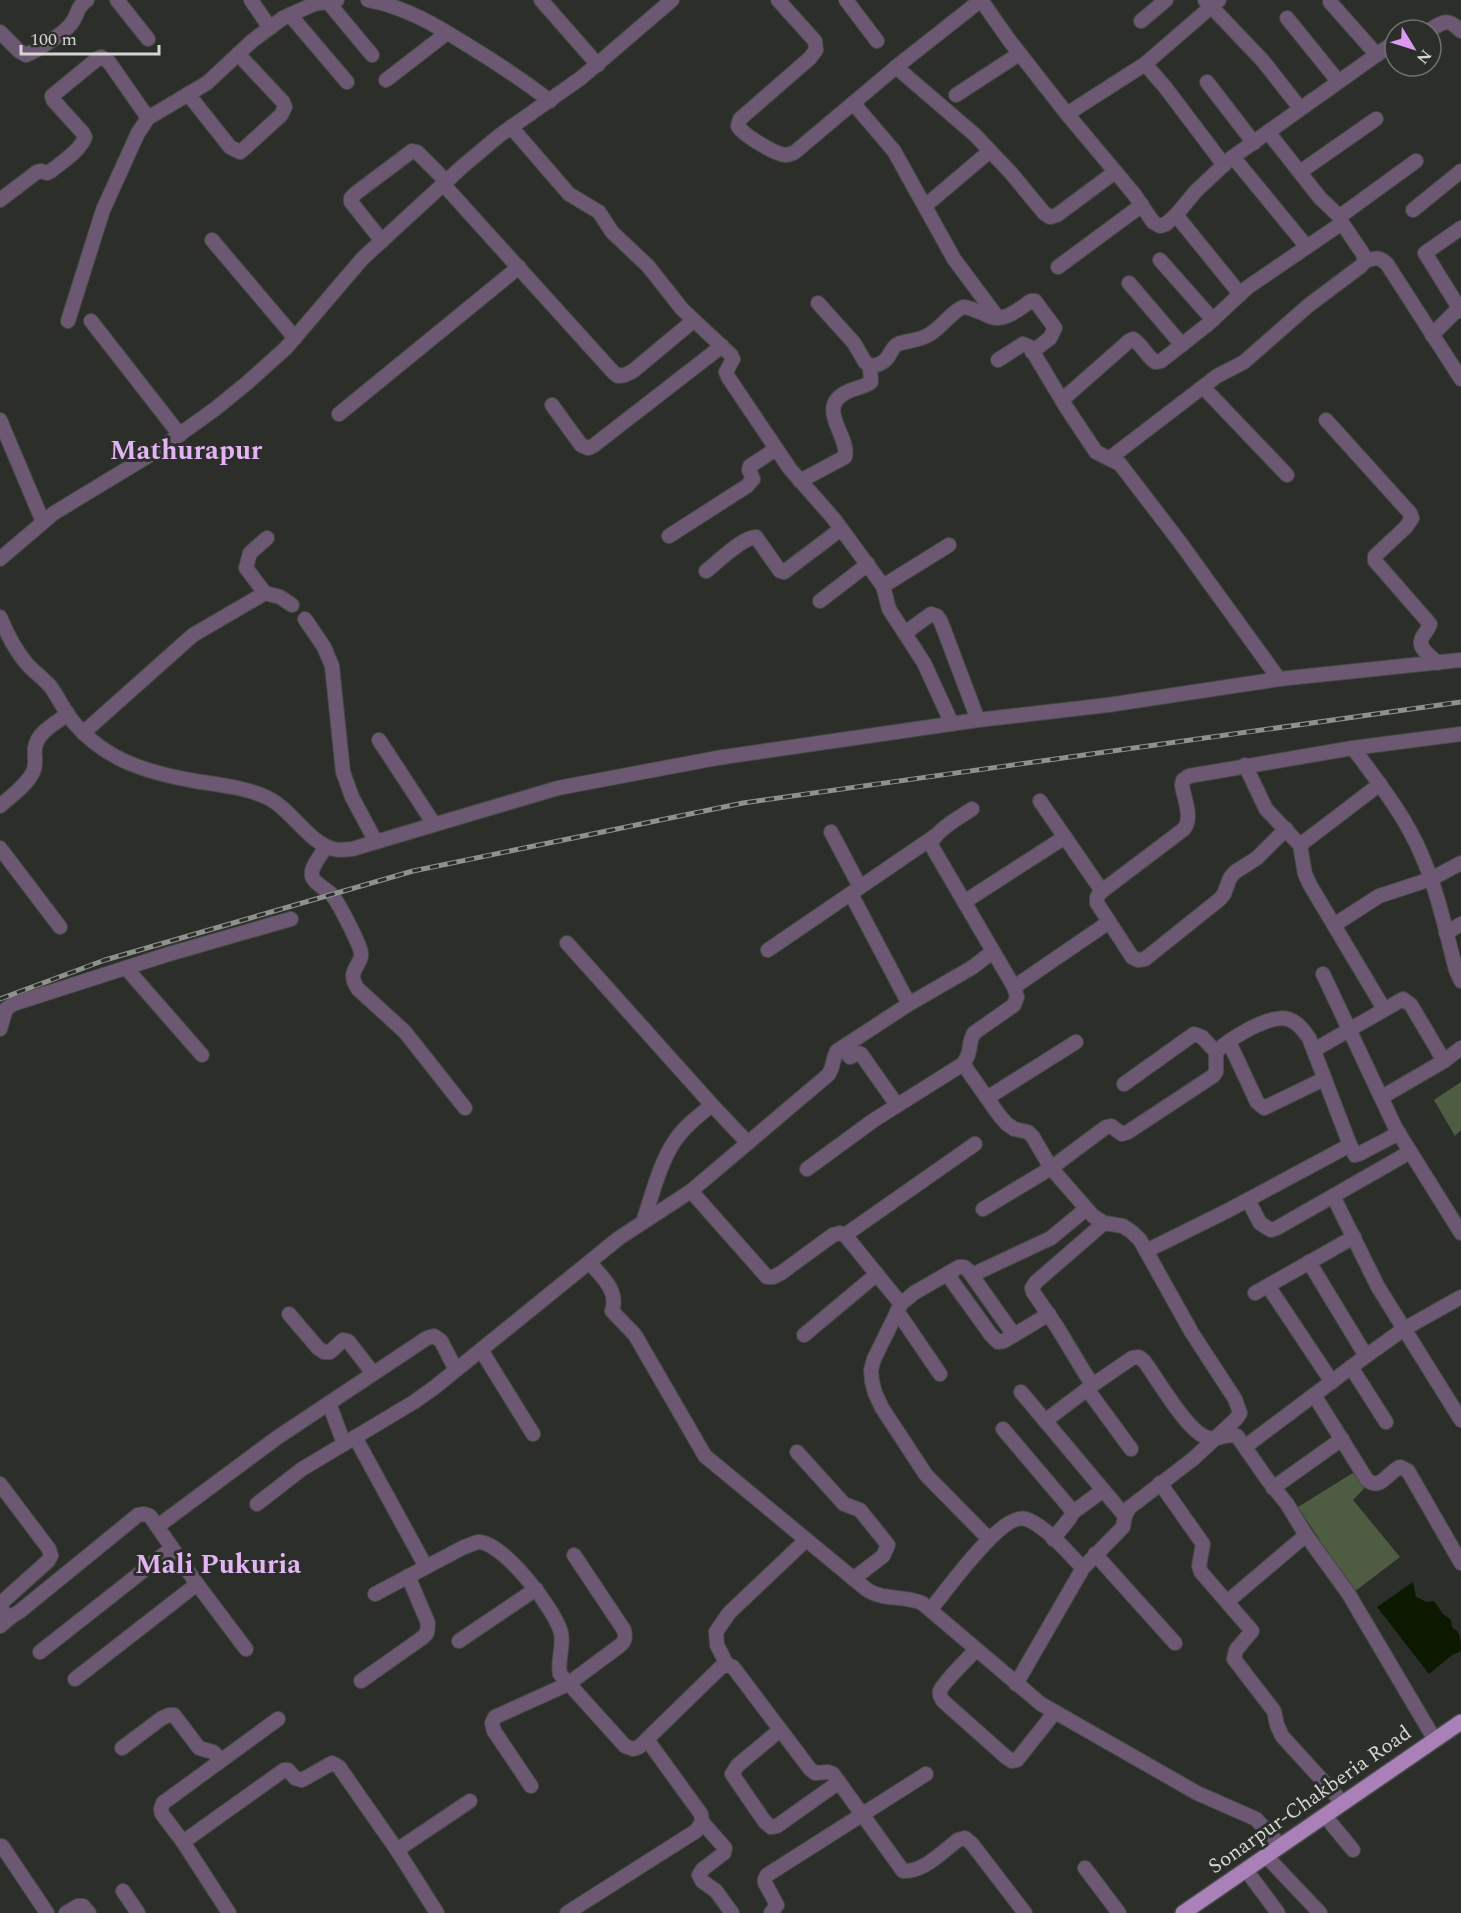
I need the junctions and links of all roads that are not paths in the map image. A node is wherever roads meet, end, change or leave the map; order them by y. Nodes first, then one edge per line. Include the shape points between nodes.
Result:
1 (87, 0) edge
2 (117, 0) edge
3 (251, 0) edge
4 (368, 0) edge
5 (541, 0) edge
6 (672, 0) edge
7 (778, 0) edge
8 (846, 0) edge
9 (1166, 0) edge
10 (332, 1) edge
11 (986, 2) edge
12 (1212, 2) edge
13 (1330, 2) dead end
14 (303, 4) edge
15 (290, 15) junction
16 (1287, 18) dead end
17 (1141, 21) dead end
18 (1443, 22) edge
19 (270, 28) junction
20 (1461, 31) edge
21 (0, 32) edge
22 (447, 33) junction
23 (148, 39) dead end
24 (877, 41) dead end
25 (1383, 50) edge
26 (238, 54) junction
27 (1019, 54) junction
28 (372, 55) dead end
29 (1377, 55) junction
30 (1145, 64) junction
31 (598, 65) junction
32 (896, 67) junction
33 (386, 80) dead end
34 (1338, 81) junction
35 (347, 82) dead end
36 (1207, 82) dead end
37 (188, 94) junction
38 (956, 95) dead end
39 (550, 101) junction
40 (854, 103) junction
41 (1300, 108) junction
42 (1067, 114) junction
43 (148, 118) junction
44 (1376, 119) dead end
45 (511, 127) junction
46 (1268, 132) junction
47 (1254, 143) junction
48 (990, 151) junction
49 (1228, 161) junction
50 (1416, 161) dead end
51 (1461, 171) edge
52 (1115, 172) junction
53 (1300, 172) junction
54 (445, 183) junction
55 (0, 200) edge
56 (1142, 205) junction
57 (925, 206) junction
58 (1413, 210) dead end
59 (1176, 215) junction
60 (1341, 220) junction
61 (1461, 228) edge
62 (212, 240) dead end
63 (382, 241) junction
64 (1307, 247) junction
65 (1160, 260) dead end
66 (1365, 261) junction
67 (519, 267) junction
68 (1058, 267) dead end
69 (1129, 283) dead end
70 (1240, 294) junction
71 (818, 303) dead end
72 (1460, 309) edge
73 (998, 318) junction
74 (1213, 320) junction
75 (68, 321) dead end
76 (91, 321) dead end
77 (693, 321) junction
78 (1432, 335) junction
79 (295, 338) junction
80 (1182, 345) junction
81 (722, 346) junction
82 (1032, 352) junction
83 (998, 360) dead end
84 (870, 366) junction
85 (1461, 379) edge
86 (1203, 387) junction
87 (1062, 400) junction
88 (552, 405) dead end
89 (339, 414) dead end
90 (0, 420) edge
91 (1326, 420) dead end
92 (180, 435) junction
93 (776, 449) junction
94 (1110, 459) junction
95 (1287, 475) dead end
96 (800, 481) junction
97 (42, 522) junction
98 (842, 529) junction
99 (669, 536) dead end
100 (267, 538) dead end
101 (949, 545) dead end
102 (0, 559) edge
103 (868, 564) junction
104 (706, 571) dead end
105 (884, 586) junction
106 (264, 593) junction
107 (820, 601) dead end
108 (292, 606) dead end
109 (0, 617) edge
110 (305, 618) dead end
111 (905, 633) junction
112 (1461, 660) edge
113 (1438, 663) junction
114 (1279, 680) junction
115 (68, 714) junction
116 (978, 720) junction
117 (952, 724) junction
118 (83, 733) junction
119 (1461, 734) edge
120 (379, 740) dead end
121 (1353, 748) junction
122 (1245, 765) junction
123 (1380, 784) junction
124 (1040, 801) dead end
125 (0, 806) edge
126 (972, 808) dead end
127 (434, 824) junction
128 (1286, 829) junction
129 (831, 832) dead end
130 (937, 834) junction
131 (1065, 837) junction
132 (376, 842) junction
133 (1300, 845) junction
134 (326, 847) junction
135 (0, 848) edge
136 (1461, 863) edge
137 (1431, 879) junction
138 (856, 890) junction
139 (1102, 891) junction
140 (964, 902) junction
141 (291, 919) dead end
142 (1109, 922) junction
143 (1461, 924) edge
144 (1334, 925) junction
145 (60, 927) dead end
146 (1446, 933) junction
147 (567, 943) dead end
148 (768, 950) dead end
149 (992, 952) junction
150 (126, 968) junction
151 (1323, 974) dead end
152 (1461, 981) edge
153 (1014, 987) junction
154 (909, 1004) junction
155 (1384, 1009) junction
156 (0, 1029) edge
157 (1350, 1030) junction
158 (1076, 1042) dead end
159 (1229, 1042) junction
160 (843, 1047) junction
161 (1461, 1048) edge
162 (1314, 1050) junction
163 (1216, 1052) junction
164 (202, 1055) dead end
165 (1444, 1061) junction
166 (963, 1064) junction
167 (1324, 1079) junction
168 (1124, 1084) dead end
169 (1382, 1097) junction
170 (987, 1098) junction
171 (711, 1105) junction
172 (897, 1105) junction
173 (465, 1108) dead end
174 (1399, 1133) junction
175 (748, 1143) junction
176 (975, 1144) dead end
177 (1350, 1145) junction
178 (1410, 1152) junction
179 (1051, 1168) junction
180 (807, 1169) dead end
181 (691, 1191) junction
182 (1333, 1196) junction
183 (1248, 1200) junction
184 (983, 1209) dead end
185 (1086, 1209) junction
186 (1456, 1216) edge
187 (643, 1222) junction
188 (1104, 1223) junction
189 (1461, 1233) edge
190 (845, 1235) junction
191 (1354, 1237) junction
192 (1146, 1251) junction
193 (1309, 1262) junction
194 (590, 1263) junction
195 (877, 1274) junction
196 (947, 1274) junction
197 (972, 1275) junction
198 (1268, 1286) junction
199 (1255, 1293) dead end
200 (1461, 1298) edge
201 (899, 1308) junction
202 (289, 1314) dead end
203 (1048, 1314) junction
204 (1404, 1329) junction
205 (804, 1335) dead end
206 (1014, 1335) junction
207 (481, 1350) junction
208 (1366, 1356) junction
209 (1352, 1367) junction
210 (456, 1370) junction
211 (373, 1373) junction
212 (940, 1374) dead end
213 (1332, 1382) junction
214 (1092, 1386) junction
215 (1021, 1392) dead end
216 (1314, 1395) junction
217 (329, 1403) junction
218 (1461, 1420) edge
219 (1045, 1421) junction
220 (1386, 1422) dead end
221 (1003, 1429) dead end
222 (533, 1434) dead end
223 (1215, 1439) junction
224 (1342, 1439) junction
225 (349, 1441) junction
226 (1246, 1446) junction
227 (1131, 1449) dead end
228 (797, 1452) dead end
229 (1160, 1483) junction
230 (0, 1484) edge
231 (1273, 1488) junction
232 (1102, 1491) junction
233 (257, 1504) dead end
234 (1072, 1513) junction
235 (1125, 1516) junction
236 (158, 1526) junction
237 (1306, 1535) junction
238 (989, 1539) junction
239 (1053, 1539) junction
240 (806, 1540) junction
241 (172, 1548) junction
242 (1095, 1554) junction
243 (1459, 1554) edge
244 (574, 1555) dead end
245 (426, 1567) junction
246 (1083, 1568) junction
247 (408, 1576) junction
248 (853, 1579) junction
249 (197, 1584) junction
250 (536, 1589) junction
251 (375, 1594) dead end
252 (1227, 1602) junction
253 (0, 1605) edge
254 (931, 1609) junction
255 (12, 1616) junction
256 (0, 1626) edge
257 (459, 1641) dead end
258 (1175, 1643) dead end
259 (246, 1649) dead end
260 (976, 1650) junction
261 (40, 1652) dead end
262 (727, 1665) junction
263 (75, 1679) dead end
264 (361, 1681) dead end
265 (568, 1684) junction
266 (1016, 1684) junction
267 (1055, 1712) junction
268 (278, 1719) dead end
269 (1461, 1722) edge
270 (780, 1730) junction
271 (1435, 1740) junction
272 (648, 1741) junction
273 (122, 1748) dead end
274 (221, 1760) junction
275 (926, 1774) dead end
276 (839, 1782) junction
277 (531, 1786) dead end
278 (470, 1802) dead end
279 (1343, 1803) junction
280 (863, 1816) junction
281 (1325, 1816) junction
282 (702, 1822) junction
283 (183, 1842) junction
284 (1280, 1845) junction
285 (2, 1846) dead end
286 (397, 1850) junction
287 (1353, 1850) dead end
288 (1266, 1856) junction
289 (1085, 1868) dead end
290 (1246, 1870) junction
291 (123, 1891) dead end
292 (432, 1911) edge
293 (47, 1913) edge
294 (66, 1913) edge
295 (89, 1913) edge
296 (138, 1913) edge
297 (229, 1913) edge
298 (567, 1913) edge
299 (732, 1913) edge
300 (771, 1913) edge
301 (1025, 1913) edge
302 (1119, 1913) edge
303 (1183, 1913) edge
304 (1278, 1913) edge
305 (1320, 1913) edge

1 - 21 street via 66,28 26,55
2 - 23 street
3 - 19 street
4 - 22 street via 415,14
5 - 31 street
6 - 31 street
7 - 40 street via 815,40 816,50 740,119 741,132 787,155
8 - 24 street
9 - 17 street
10 - 14 street
10 - 28 street
11 - 27 street
11 - 32 street
12 - 30 street
12 - 41 street
13 - 29 street
14 - 15 street
15 - 19 street
15 - 35 street
16 - 34 street
18 - 20 street
19 - 26 street
22 - 33 street
22 - 39 street
25 - 29 street
26 - 37 street via 207,83
26 - 37 street via 285,107 245,148 240,152 230,147
27 - 38 street
27 - 42 street
29 - 34 street
30 - 42 street
30 - 49 street
31 - 39 street
32 - 40 street
32 - 48 street
34 - 41 street
36 - 47 street
37 - 43 street
39 - 45 street
40 - 57 street via 894,151
41 - 46 street
42 - 52 street
43 - 55 street via 109,62 97,59 52,96 85,140 51,171 37,172
43 - 75 street via 103,210
44 - 53 street
45 - 54 street
45 - 77 street via 569,194 598,212
46 - 47 street
46 - 53 street
47 - 49 street
48 - 52 street via 1050,217
48 - 57 street
49 - 59 street
49 - 64 street
50 - 60 street via 1343,214
51 - 58 street
52 - 56 street
53 - 60 street
54 - 63 street
54 - 63 street via 412,151 356,193 351,202
54 - 67 street
56 - 59 street via 1160,226
56 - 68 street
57 - 73 street via 954,259
59 - 70 street
60 - 64 street
60 - 66 street
61 - 72 street via 1425,253
62 - 79 street
63 - 79 street via 350,271
64 - 70 street
65 - 74 street
66 - 78 street via 1381,258 1387,264
66 - 86 street via 1245,362
67 - 77 street via 618,376 633,371
67 - 89 street
69 - 80 street
70 - 74 street
71 - 84 street
72 - 78 street
73 - 82 street via 1031,301 1039,304 1055,328 1050,338
73 - 84 street via 963,307 932,333 897,345 884,361
74 - 80 street
76 - 92 street
77 - 81 street
78 - 85 street
79 - 92 street via 247,383
80 - 87 street via 1155,362 1133,339
81 - 88 street via 588,448 581,445
81 - 93 street via 733,359 726,368 728,377
82 - 83 street via 1023,344
82 - 87 street
84 - 96 street via 871,382 844,393 834,404 833,416 845,457
86 - 94 street
86 - 95 street
87 - 94 street via 1096,452
90 - 97 street
91 - 113 street via 1410,513 1412,518 1406,527 1375,555 1375,561 1430,624 1422,638 1422,648
92 - 97 street
93 - 96 street
93 - 99 street via 750,466 753,479 747,486
94 - 114 street via 1120,464 1166,524
96 - 98 street
97 - 102 street
98 - 103 street
98 - 104 street via 784,572 756,537
100 - 106 street via 250,553 246,568
101 - 105 street
103 - 105 street
103 - 107 street
105 - 111 street via 889,609
106 - 108 street via 280,597
106 - 118 street via 193,635
109 - 115 street via 15,648
110 - 132 street via 332,666 343,772
111 - 116 street via 931,614 937,616
111 - 117 street via 924,663
112 - 113 street
113 - 114 street
114 - 116 street
115 - 118 street
115 - 125 street via 43,733 35,746 32,774
116 - 117 street
117 - 127 street via 728,756 607,778
118 - 134 street via 129,765 264,796 278,803
119 - 121 street
120 - 127 street
121 - 122 street
121 - 123 street
122 - 128 street via 1262,802
122 - 139 street via 1183,780 1188,824
123 - 133 street
123 - 137 street via 1422,854
124 - 131 street
126 - 130 street
127 - 132 street
128 - 133 street
128 - 142 street via 1257,858 1235,872 1220,899 1145,959 1132,957
129 - 138 street
130 - 138 street
130 - 140 street via 931,845
131 - 139 street
131 - 140 street
132 - 134 street via 352,849
133 - 144 street via 1305,874
134 - 173 street via 312,875 332,894 360,947 353,981 405,1032
135 - 145 street
136 - 137 street
137 - 144 street via 1379,896
137 - 146 street
138 - 148 street
138 - 154 street
139 - 142 street via 1097,903
140 - 149 street
141 - 150 street
142 - 153 street
143 - 146 street
144 - 155 street
146 - 152 street
147 - 171 street
149 - 153 street
149 - 154 street
150 - 156 street via 13,1004 6,1009
150 - 164 street
151 - 157 street
153 - 166 street via 1014,1005 974,1033
154 - 160 street
155 - 157 street
155 - 165 street via 1399,1000 1407,1001
157 - 162 street
157 - 169 street
158 - 170 street
159 - 162 street via 1274,1019 1288,1019 1299,1025
159 - 163 street
159 - 167 street via 1257,1102 1264,1108
160 - 172 street via 850,1057 861,1054
160 - 175 street via 833,1057 833,1069 828,1075
161 - 165 street
162 - 167 street
163 - 168 street via 1194,1034
163 - 179 street via 1213,1076 1128,1132 1122,1134 1106,1127
165 - 169 street
166 - 170 street
166 - 172 street
167 - 177 street
169 - 174 street
170 - 179 street via 1007,1124 1033,1137
171 - 175 street
171 - 187 street via 675,1140
172 - 180 street
174 - 177 street via 1359,1155
174 - 178 street
175 - 181 street
176 - 190 street
177 - 183 street
178 - 182 street
178 - 186 street
179 - 184 street
179 - 185 street
181 - 187 street
181 - 190 street via 767,1277 781,1273 833,1235
182 - 183 street via 1271,1230 1260,1223
182 - 191 street
183 - 192 street
185 - 188 street
185 - 197 street via 1052,1238
186 - 189 street
187 - 194 street
188 - 192 street via 1132,1232
188 - 203 street via 1032,1288
190 - 195 street
191 - 193 street
191 - 204 street
192 - 223 street via 1239,1407 1236,1419
193 - 198 street
193 - 208 street
194 - 207 street
194 - 240 street via 613,1294 612,1311 635,1335 705,1456
195 - 201 street
195 - 205 street
196 - 197 street via 964,1267
196 - 201 street via 914,1293
196 - 206 street via 995,1340 1004,1341
197 - 206 street
198 - 199 street
198 - 213 street
200 - 204 street
201 - 212 street
201 - 238 street via 874,1359 871,1370 875,1393 926,1474
202 - 211 street via 324,1352 348,1341
203 - 206 street
203 - 214 street
204 - 208 street
204 - 218 street
207 - 210 street
207 - 222 street
208 - 209 street
209 - 213 street
209 - 220 street
210 - 211 street via 441,1341 434,1336
210 - 225 street via 414,1402
211 - 217 street
213 - 216 street
214 - 219 street
214 - 223 street via 1139,1357 1194,1429
214 - 227 street
215 - 219 street
216 - 224 street
216 - 226 street
217 - 225 street
217 - 236 street
219 - 232 street
221 - 234 street
223 - 226 street via 1230,1433
223 - 229 street
224 - 231 street
224 - 243 street via 1372,1484 1383,1481 1400,1467 1408,1471
225 - 233 street via 302,1468
225 - 245 street
226 - 231 street
228 - 248 street via 844,1504 860,1510 888,1545 883,1556
229 - 235 street via 1129,1508
229 - 252 street via 1203,1544 1201,1572
230 - 253 street via 51,1556
231 - 237 street
232 - 234 street
232 - 235 street
234 - 239 street
235 - 242 street via 1124,1527
236 - 241 street
236 - 255 street via 150,1516 138,1515
237 - 252 street
237 - 271 street via 1348,1593
238 - 239 street via 1015,1519 1024,1518
238 - 254 street
239 - 246 street
240 - 248 street
240 - 262 street via 729,1613 716,1632 717,1646
241 - 249 street
241 - 261 street
242 - 246 street
242 - 258 street
244 - 265 street via 626,1636 618,1647
245 - 247 street
245 - 250 street via 478,1542 501,1554
246 - 266 street
247 - 251 street
247 - 264 street via 428,1623 427,1633
248 - 254 street via 875,1595 912,1599
249 - 259 street
249 - 263 street
250 - 257 street
250 - 265 street via 561,1632 558,1664
252 - 279 street via 1252,1631 1236,1650 1234,1659 1274,1711 1282,1736
253 - 255 street via 6,1615
254 - 260 street
255 - 256 street
260 - 266 street
260 - 267 street via 940,1690 940,1696 1006,1757 1017,1760
262 - 270 street via 733,1667
262 - 272 street
265 - 272 street via 625,1746 633,1749
265 - 277 street via 500,1714 492,1723
266 - 267 street
267 - 284 street via 1197,1793 1256,1819
268 - 274 street
269 - 271 main road, Sonarpur-Chakberia Road
270 - 276 street via 810,1769 833,1774
270 - 276 street via 732,1774 765,1822 777,1826
271 - 279 main road, Sonarpur-Chakberia Road
272 - 282 street via 701,1814
273 - 274 street via 162,1718 174,1715 199,1748 213,1752
274 - 283 street via 163,1803 162,1814
275 - 280 street
276 - 280 street
278 - 286 street
279 - 281 main road, Sonarpur-Chakberia Road
280 - 300 street via 767,1875 765,1883 777,1905
280 - 301 street via 903,1871 921,1868 965,1838
281 - 284 main road, Sonarpur-Chakberia Road
281 - 287 street
282 - 298 street via 696,1831
282 - 299 street via 724,1853 699,1875
283 - 286 street via 285,1770 302,1780 332,1763 339,1767
283 - 297 street
284 - 288 main road, Sonarpur-Chakberia Road
285 - 293 street
286 - 292 street
288 - 290 main road, Sonarpur-Chakberia Road
288 - 305 street
289 - 302 street
290 - 303 main road, Sonarpur-Chakberia Road
290 - 304 street
291 - 296 street
294 - 295 street via 83,1906

